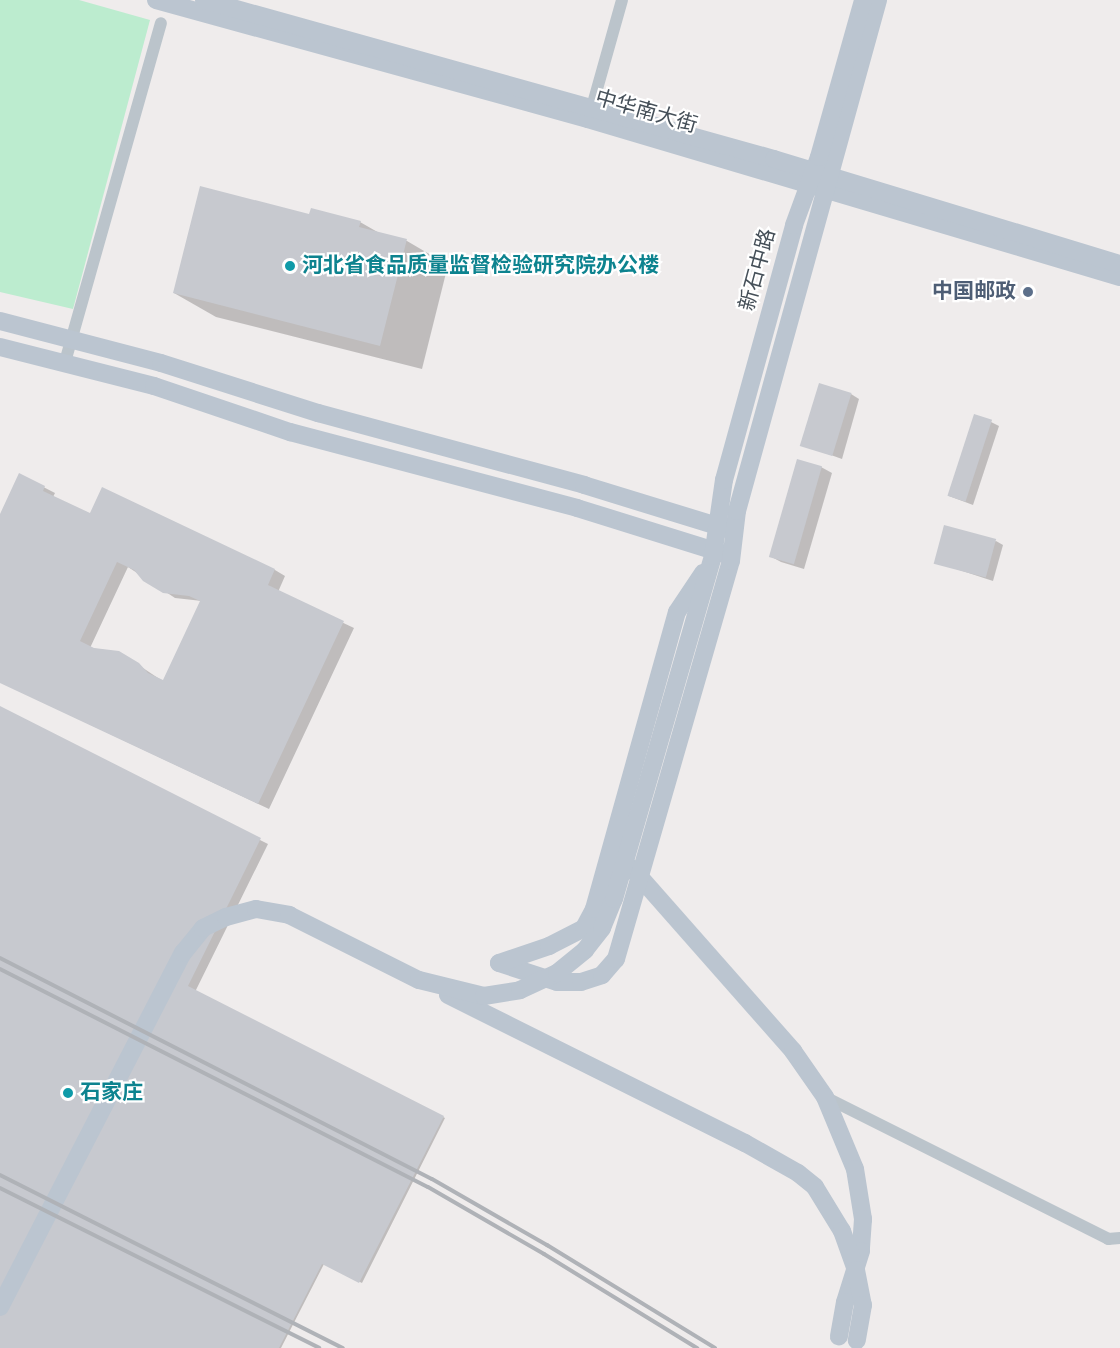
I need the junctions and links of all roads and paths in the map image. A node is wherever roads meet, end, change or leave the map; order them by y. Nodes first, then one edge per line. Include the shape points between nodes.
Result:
1 (156, 0) edge
2 (204, 0) edge
3 (622, 0) edge
4 (863, 0) edge
5 (878, 0) edge
6 (161, 23) dead end
7 (590, 113) junction
8 (820, 181) junction
9 (1120, 264) edge
10 (1120, 277) edge
11 (0, 321) edge
12 (72, 339) junction
13 (0, 347) edge
14 (65, 362) junction
15 (726, 528) junction
16 (720, 554) junction
17 (611, 852) junction
18 (638, 875) junction
19 (419, 980) junction
20 (825, 1097) junction
21 (1120, 1238) edge
22 (856, 1270) junction
23 (0, 1307) edge
24 (839, 1336) dead end
25 (857, 1340) dead end

1 - 7 main road, 中华南大街
2 - 7 main road, 中华南大街
3 - 7 street
4 - 8 main road, 新石中路
5 - 8 main road, 新石中路
6 - 12 street
7 - 8 main road, 中华南大街
8 - 9 main road, 中华南大街
8 - 10 main road, 中华南大街
8 - 15 main road, 新石中路 via 737,511
8 - 15 main road, 新石中路 via 794,225 724,480
11 - 12 main road
12 - 14 street
12 - 15 main road
13 - 14 main road
14 - 16 main road via 290,432 577,508
15 - 16 main road
16 - 17 main road via 677,612
16 - 18 main road
16 - 19 main road via 602,928 585,951 557,973 520,990 484,996
17 - 18 main road
17 - 18 main road via 594,909 584,928 549,946 499,963 557,982 580,982 602,975 616,959
18 - 20 main road via 793,1051
19 - 22 main road via 798,1173 815,1187 842,1231
19 - 23 main road via 289,915 256,909 203,928 183,953
20 - 21 street via 1108,1239
20 - 22 main road via 855,1169 861,1199 861,1251
22 - 24 main road
22 - 25 main road via 863,1305

